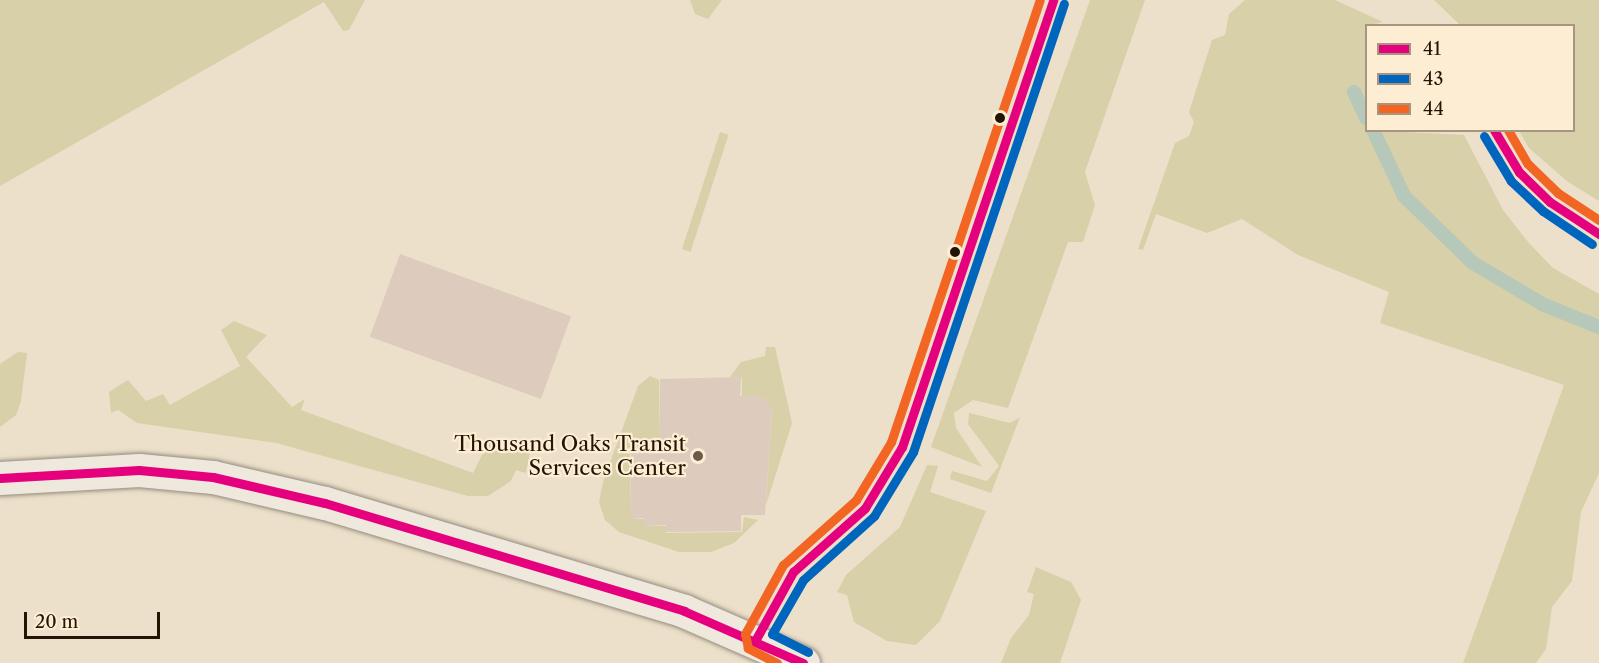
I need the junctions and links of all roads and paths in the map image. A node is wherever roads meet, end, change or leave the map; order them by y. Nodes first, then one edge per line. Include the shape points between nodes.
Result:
1 (0, 478) edge
2 (803, 663) edge

1 - 2 street via 139,470 213,477 325,503 684,611

